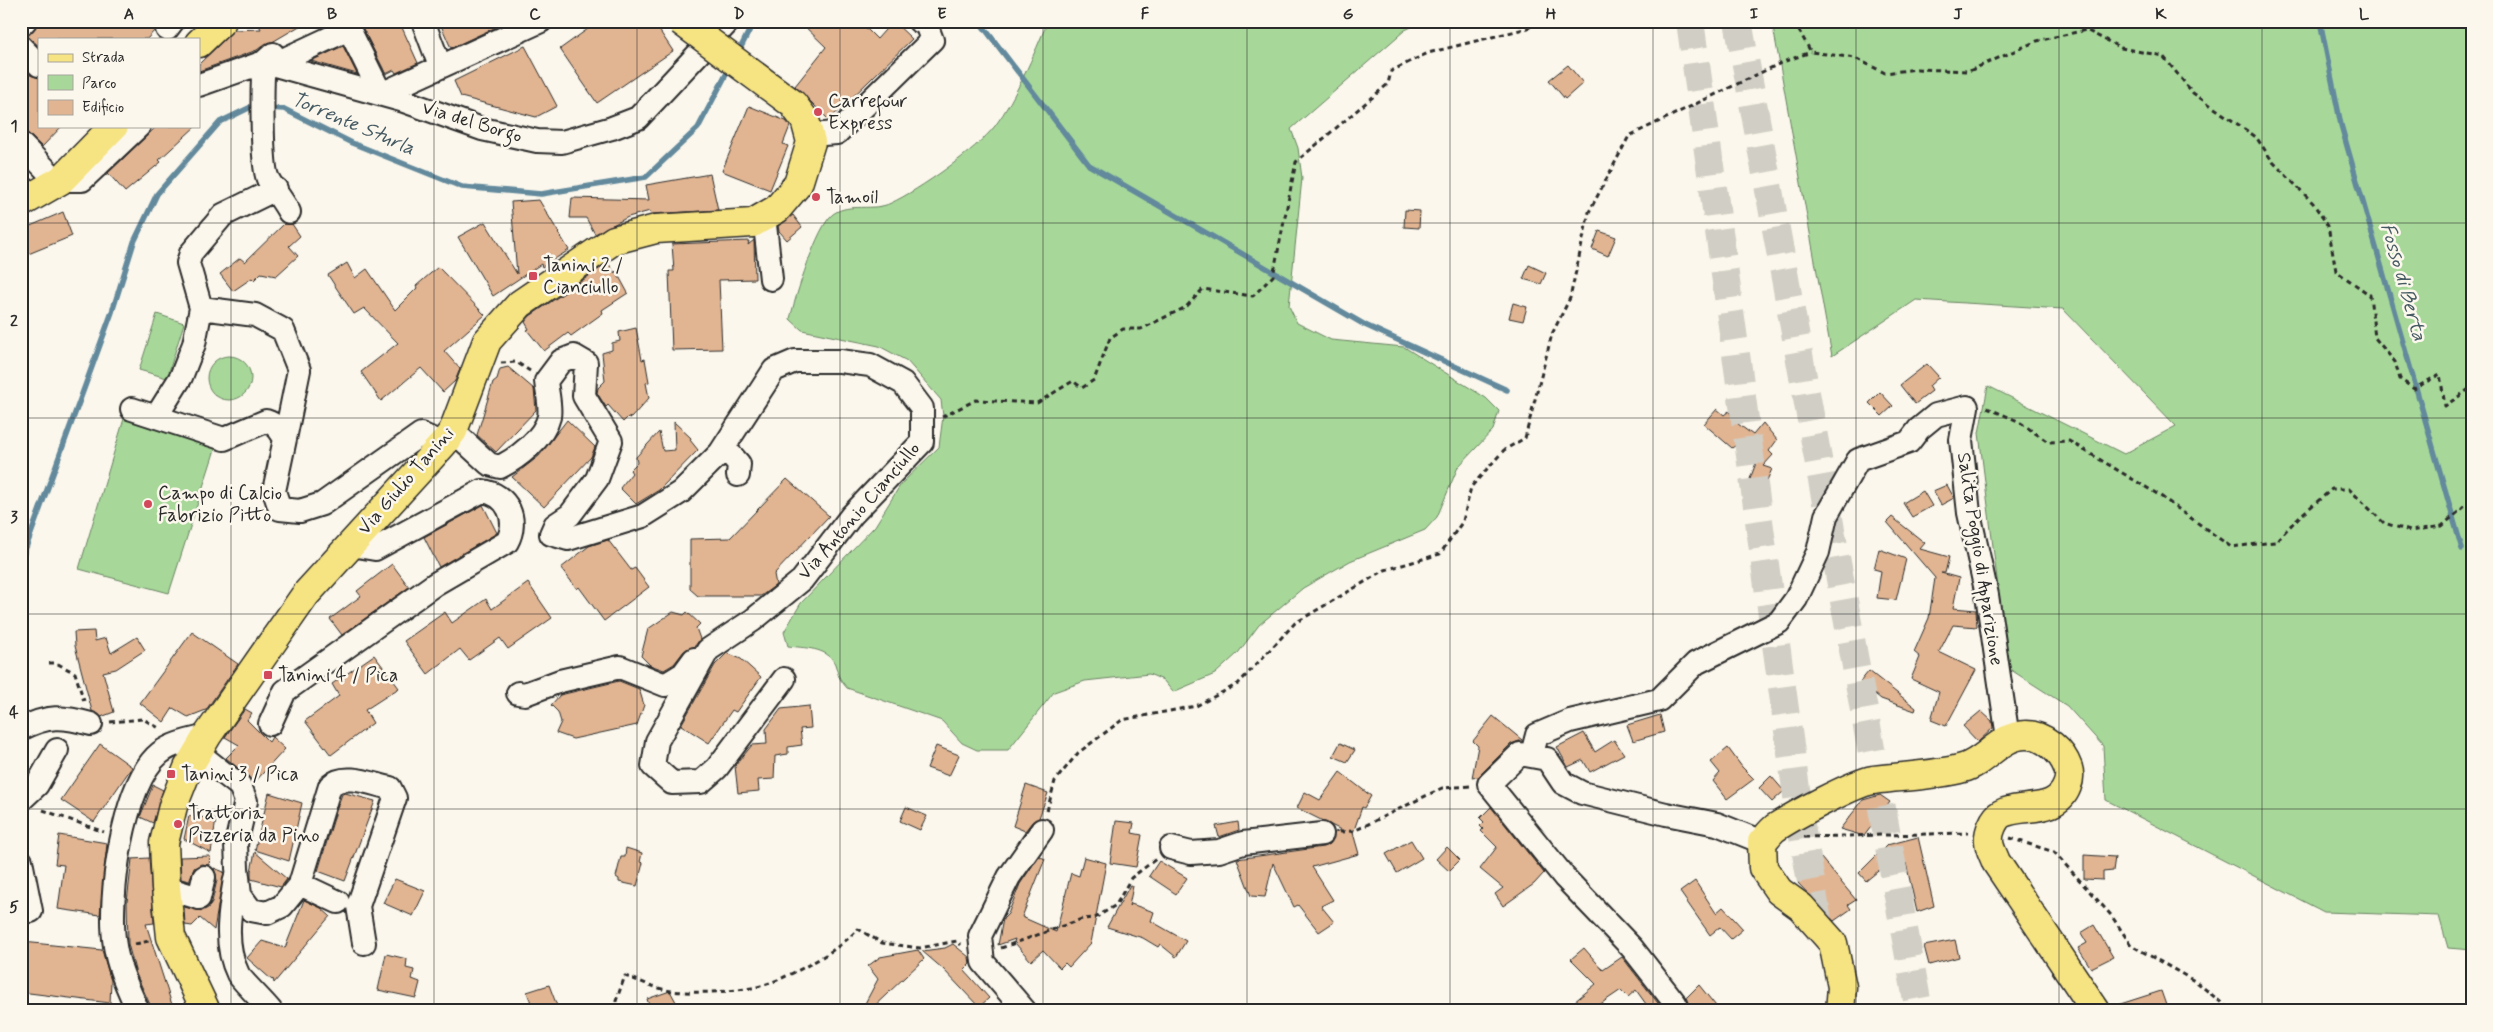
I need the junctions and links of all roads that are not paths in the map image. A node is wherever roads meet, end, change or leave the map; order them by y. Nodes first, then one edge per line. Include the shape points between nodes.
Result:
1 (25, 21) edge
2 (222, 21) edge
3 (330, 21) edge
4 (423, 21) edge
5 (540, 21) edge
6 (681, 21) edge
7 (729, 21) edge
8 (919, 21) edge
9 (21, 25) edge
10 (200, 42) edge
11 (21, 47) edge
12 (38, 64) edge
13 (440, 66) junction
14 (267, 67) junction
15 (200, 85) edge
16 (380, 94) junction
17 (137, 128) edge
18 (105, 129) edge
19 (810, 135) junction
20 (21, 144) edge
21 (60, 181) junction
22 (276, 189) junction
23 (21, 203) edge
24 (289, 212) dead end
25 (764, 216) junction
26 (771, 279) dead end
27 (201, 308) junction
28 (132, 409) dead end
29 (156, 417) junction
30 (448, 437) junction
31 (285, 440) junction
32 (720, 453) junction
33 (738, 475) dead end
34 (351, 545) junction
35 (753, 620) junction
36 (784, 679) dead end
37 (518, 693) dead end
38 (91, 724) road end
39 (270, 724) dead end
40 (21, 729) edge
41 (2008, 738) junction
42 (196, 744) junction
43 (58, 750) dead end
44 (1532, 754) junction
45 (22, 798) edge
46 (1042, 830) road end
47 (1322, 834) road end
48 (1762, 842) junction
49 (1171, 848) road end
50 (21, 861) edge
51 (237, 868) junction
52 (204, 877) dead end
53 (300, 884) junction
54 (166, 888) junction
55 (338, 902) dead end
56 (31, 911) dead end
57 (364, 943) dead end
58 (138, 1011) edge
59 (206, 1011) edge
60 (271, 1011) edge
61 (1025, 1011) edge
62 (1678, 1011) edge
63 (1840, 1011) edge
64 (2096, 1011) edge

1 - 9 street
2 - 10 main road
3 - 14 street via 277,51
4 - 13 street
5 - 13 street, Via del Borgo
6 - 19 main road, bridge via 793,104 806,120
7 - 16 street, Via del Borgo via 638,118 562,142 537,141 482,129
8 - 19 street via 926,24 932,40 837,133
11 - 12 street
13 - 16 street, Via del Borgo
14 - 15 street
14 - 16 street, Via del Borgo
14 - 16 street via 348,29
14 - 22 street via 264,160 268,178
17 - 21 street via 82,180
18 - 21 main road
19 - 25 main road, Via Giulio Tanini via 811,142 798,184 777,208
20 - 21 street
21 - 23 main road
22 - 24 street
22 - 27 street via 223,215 190,253 188,263
25 - 26 street
25 - 30 main road, Via Giulio Tanini via 753,223 656,229 614,240 520,304 487,341
27 - 29 street via 194,344 181,377
27 - 31 street via 256,315 283,330 300,370
28 - 29 street
29 - 31 street via 224,439 266,421 279,429
30 - 31 street via 421,434 322,504 300,511 280,509 274,491
30 - 32 street, Via Antonio Cianciullo via 489,464 500,467 516,459 541,432 549,417 546,381 561,361 574,356 586,363 584,396 611,441 596,479 570,515 555,525 552,534 568,539 643,516 681,492
30 - 34 main road, Via Giulio Tanini
32 - 33 street via 731,455 739,464
32 - 35 street, Via Antonio Cianciullo via 774,370 794,361 840,361 870,366 903,383 922,408 922,442 852,515 802,580
34 - 39 street via 375,549 482,491 491,492 505,504 512,518 513,531 507,542 435,584 285,691
34 - 42 main road, Via Giulio Tanini via 306,594
35 - 36 street, Via Antonio Cianciullo via 708,650 657,741 654,766 672,783 701,782 717,768
35 - 37 street, Via Antonio Cianciullo via 712,635 683,674 665,685 620,667 560,681 525,694
38 - 40 street via 64,717 38,720
41 - 44 street, Salita Poggio di Apparizione via 1987,595 1969,513 1961,440 1967,407 1936,415 1908,442 1858,460 1826,516 1818,552 1796,599 1780,622 1696,663 1659,700 1570,721 1537,735
41 - 48 main road via 1965,768 1916,777 1871,780 1773,830
41 - 64 main road via 2025,734 2049,742 2068,768 2069,781 2065,792 2055,801 2000,814 1988,840 1996,862
42 - 51 street via 240,786 246,801 236,844
42 - 54 main road, Via Giulio Tanini via 173,806 164,842
42 - 58 street via 160,754 145,773 128,809 112,919 115,948
43 - 45 street via 37,785
44 - 48 street via 1547,759 1564,783 1582,793 1717,824
44 - 62 street via 1520,754 1489,784 1565,878 1632,948
46 - 61 street via 1009,877 980,936 983,962
47 - 49 street via 1244,843 1219,852 1191,853
48 - 63 main road via 1763,868 1779,891 1801,907 1833,943 1842,987
50 - 56 street
51 - 53 street via 240,895 251,910 267,913 282,906
51 - 60 street via 228,926 229,946 238,975
52 - 54 street via 200,898
53 - 55 street
53 - 57 street via 330,786 336,780 346,779 390,788 395,798 358,906
54 - 59 main road, Via Giulio Tanini via 171,937

